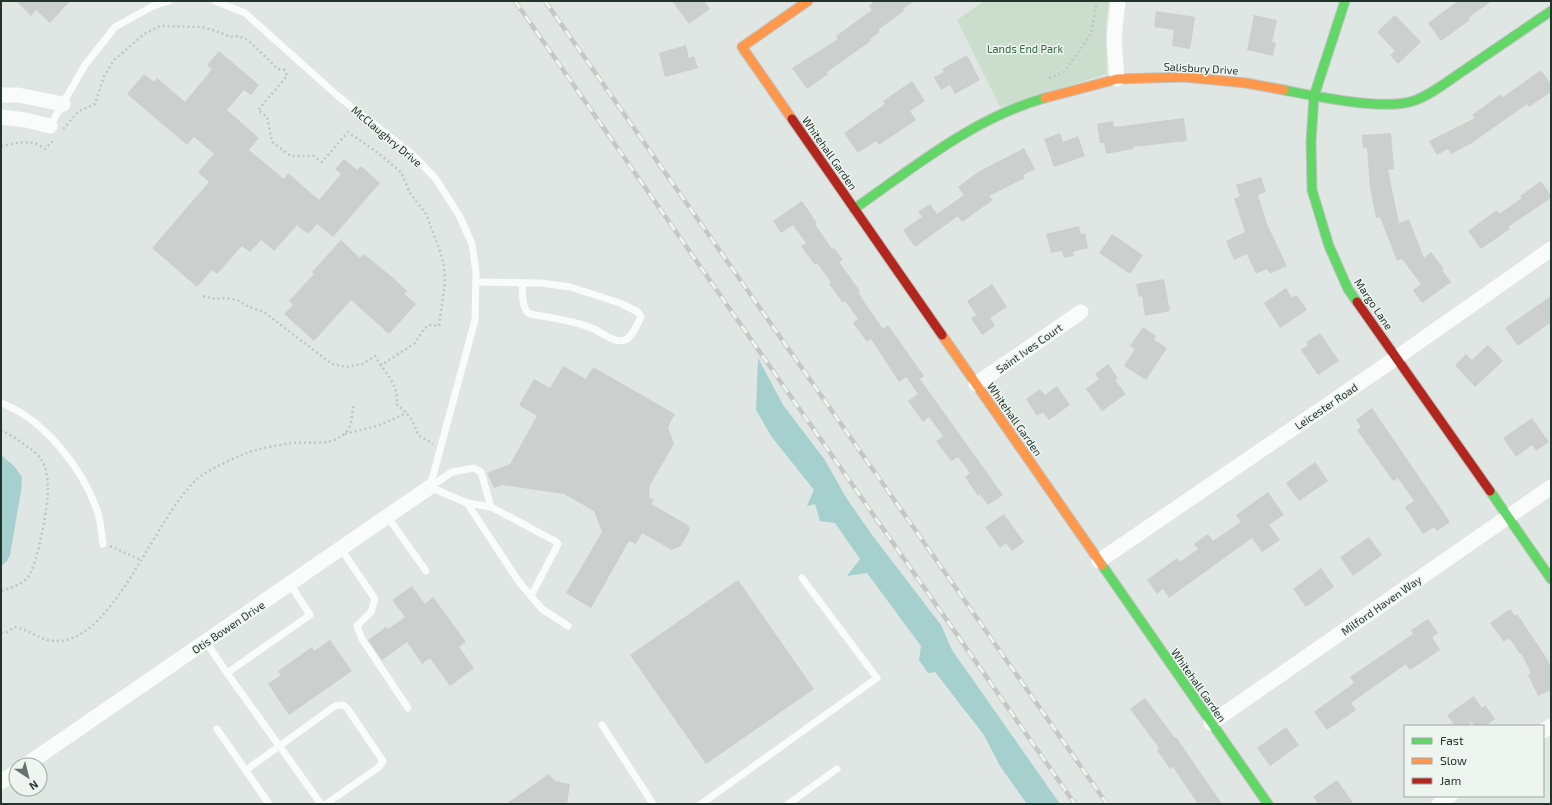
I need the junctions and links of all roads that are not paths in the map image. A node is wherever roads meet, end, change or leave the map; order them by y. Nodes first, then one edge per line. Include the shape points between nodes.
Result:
1 (169, 1) edge
2 (215, 1) edge
3 (808, 1) edge
4 (1118, 1) edge
5 (1344, 1) edge
6 (1551, 10) edge
7 (1117, 79) junction
8 (1, 95) edge
9 (1314, 96) junction
10 (63, 104) junction
11 (1, 117) edge
12 (55, 132) joint
13 (854, 209) junction
14 (1551, 249) edge
15 (476, 282) junction
16 (522, 284) junction
17 (1081, 312) dead end
18 (1396, 358) junction
19 (976, 384) junction
20 (1, 403) edge
21 (430, 487) junction
22 (1551, 487) edge
23 (467, 503) junction
24 (491, 507) junction
25 (387, 516) junction
26 (1508, 517) junction
27 (103, 544) road end
28 (341, 549) junction
29 (1099, 561) junction
30 (426, 571) dead end
31 (802, 578) dead end
32 (1551, 579) edge
33 (290, 584) junction
34 (531, 596) junction
35 (568, 626) dead end
36 (206, 642) junction
37 (227, 673) junction
38 (408, 708) dead end
39 (1211, 723) junction
40 (602, 725) dead end
41 (217, 729) dead end
42 (280, 747) junction
43 (38, 757) edge
44 (837, 769) dead end
45 (246, 770) junction
46 (1448, 797) edge
47 (269, 804) edge
48 (321, 804) edge
49 (326, 804) edge
50 (654, 804) edge
51 (701, 804) edge
52 (788, 804) edge
53 (1268, 804) edge
54 (1438, 804) edge

1 - 10 lane via 153,6 115,27 85,65
2 - 15 lane, McClaughry Drive via 245,13 339,97 412,154 436,179 460,217 472,244
3 - 13 street, Whitehall Garden via 742,47
4 - 7 street via 1114,39
5 - 9 street, Margo Lane
6 - 9 street, Salisbury Drive via 1453,79 1414,101 1382,104
7 - 9 street, Salisbury Drive via 1184,77 1246,83
7 - 13 street, Salisbury Drive via 1042,99 994,118 953,141
8 - 10 street via 18,95
9 - 18 street, Margo Lane via 1311,142 1312,190 1329,246 1348,289
10 - 12 lane
11 - 12 street via 26,120
13 - 19 street, Whitehall Garden
14 - 18 street, Leicester Road
15 - 16 lane
15 - 21 lane, McClaughry Drive via 475,320
16 - 16 lane via 541,283 570,287 620,303 638,312 641,317 631,335 626,340 619,341 586,326 526,312
17 - 19 street, Saint Ives Court
18 - 26 street, Margo Lane
18 - 29 street, Leicester Road
19 - 29 street, Whitehall Garden
20 - 27 lane via 37,424 56,442 75,467 98,512
21 - 23 lane
21 - 24 lane via 452,472 474,468 481,472
21 - 25 street, Otis Bowen Drive
22 - 26 street, Milford Haven Way
23 - 24 lane
23 - 34 lane
24 - 34 lane via 558,544
25 - 28 street, Otis Bowen Drive
25 - 30 lane
26 - 32 street, Margo Lane
26 - 39 street, Milford Haven Way
28 - 33 street, Otis Bowen Drive
28 - 38 lane via 375,599 371,612 357,626 362,639
29 - 39 street, Whitehall Garden
31 - 51 lane via 877,678
33 - 36 street, Otis Bowen Drive
33 - 37 lane via 310,615
34 - 35 lane via 542,609
36 - 37 lane
36 - 43 street, Otis Bowen Drive
37 - 42 lane
39 - 53 street, Whitehall Garden
40 - 50 lane
41 - 45 lane
42 - 45 lane
42 - 48 lane
42 - 49 lane via 335,706 343,704 347,708 383,761 379,767
44 - 52 lane
45 - 47 lane
46 - 54 street

